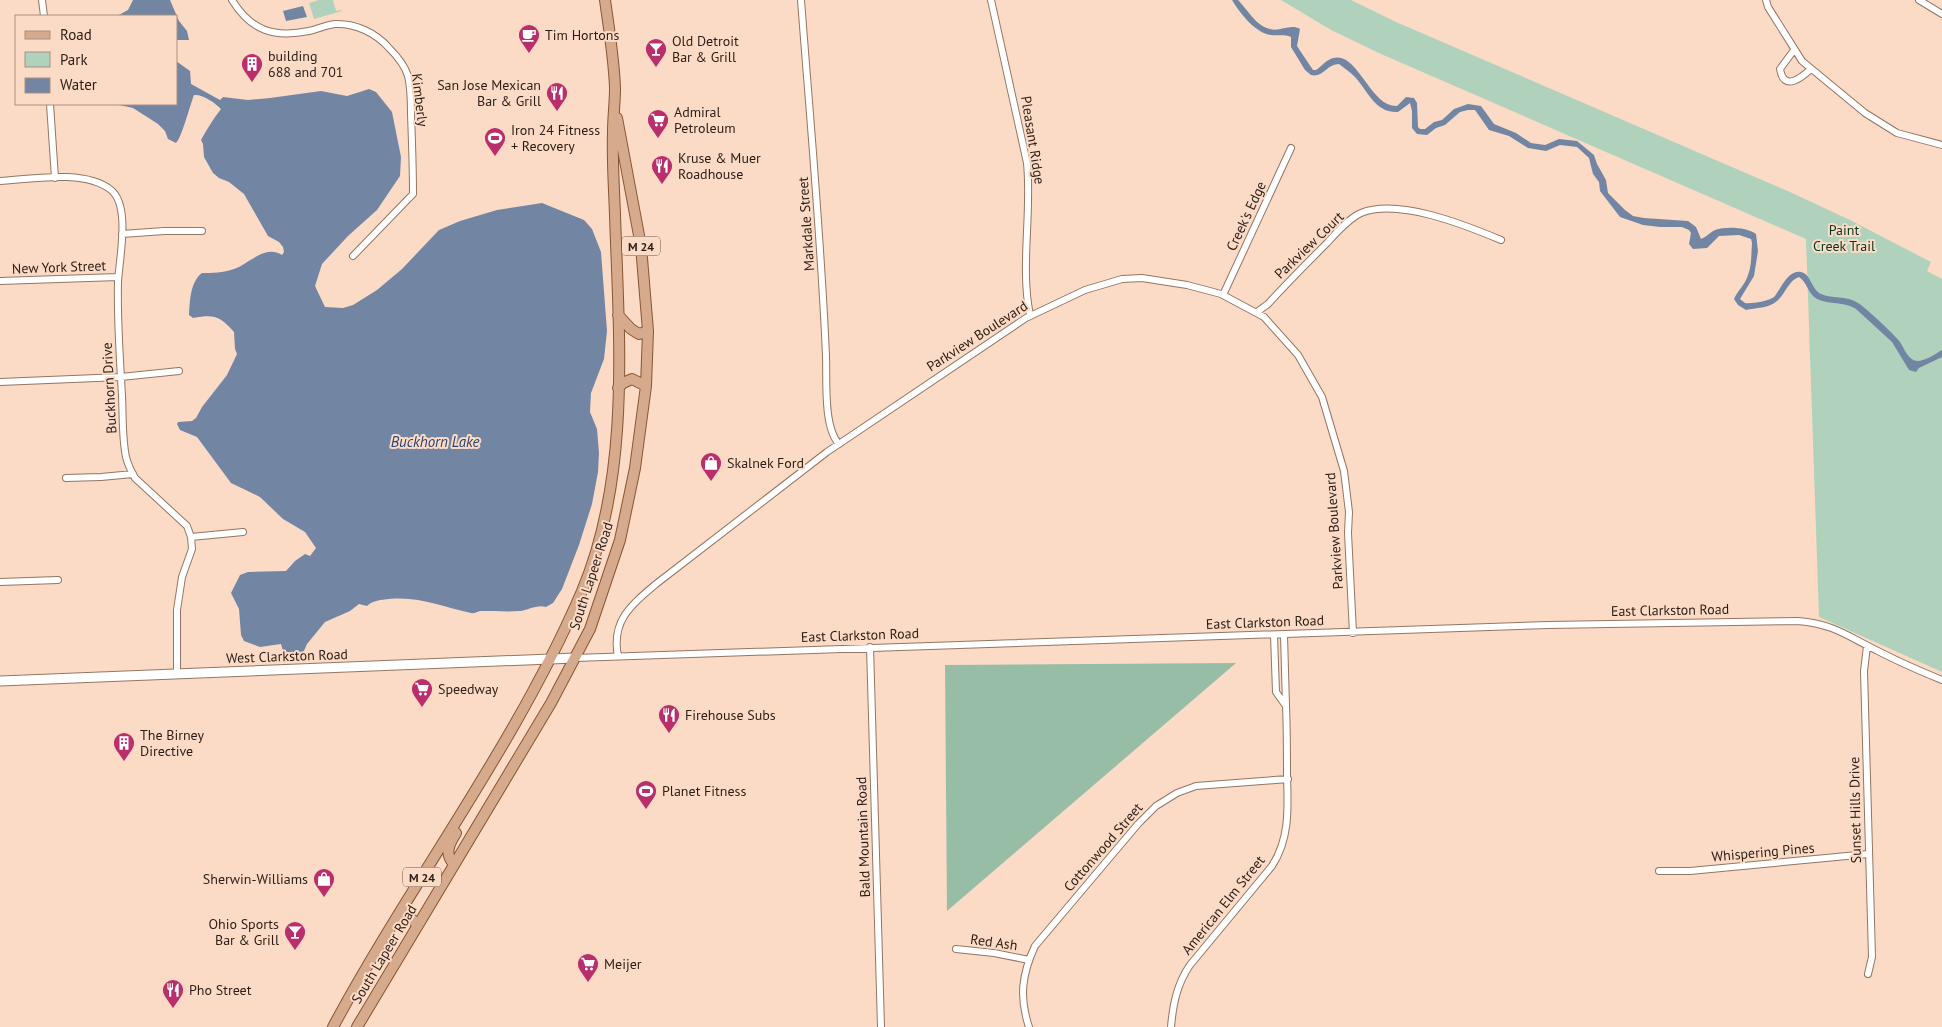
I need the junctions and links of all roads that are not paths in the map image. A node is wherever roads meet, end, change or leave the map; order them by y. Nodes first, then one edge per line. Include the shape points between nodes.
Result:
1 (42, 0) edge
2 (232, 0) edge
3 (606, 0) edge
4 (801, 0) edge
5 (991, 0) edge
6 (1766, 0) edge
7 (1919, 0) edge
8 (1942, 14) edge
9 (44, 15) edge
10 (1794, 50) junction
11 (1811, 69) junction
12 (50, 105) edge
13 (615, 107) junction
14 (1942, 145) edge
15 (1291, 148) dead end
16 (55, 178) junction
17 (0, 180) edge
18 (202, 231) dead end
19 (122, 234) junction
20 (1501, 240) dead end
21 (353, 256) dead end
22 (118, 277) junction
23 (0, 281) edge
24 (1223, 295) junction
25 (1257, 312) junction
26 (618, 315) junction
27 (1030, 316) junction
28 (648, 331) junction
29 (179, 371) dead end
30 (121, 377) junction
31 (0, 382) edge
32 (646, 386) junction
33 (618, 388) junction
34 (839, 444) junction
35 (133, 474) junction
36 (66, 478) dead end
37 (243, 532) dead end
38 (191, 537) junction
39 (58, 580) dead end
40 (0, 582) edge
41 (1353, 632) junction
42 (1284, 634) junction
43 (1274, 635) junction
44 (1867, 646) junction
45 (870, 647) junction
46 (618, 656) junction
47 (575, 658) junction
48 (549, 659) junction
49 (177, 674) junction
50 (1942, 680) edge
51 (0, 681) edge
52 (1286, 706) junction
53 (496, 755) junction
54 (1288, 779) junction
55 (1868, 854) junction
56 (454, 864) junction
57 (1659, 871) dead end
58 (402, 910) junction
59 (418, 925) junction
60 (956, 949) dead end
61 (1029, 960) junction
62 (1868, 974) dead end
63 (333, 1027) edge
64 (357, 1027) edge
65 (881, 1027) edge
66 (1029, 1027) edge
67 (1171, 1027) edge

1 - 9 street
2 - 21 street, Kimberly via 248,20 262,30 281,35 333,24 346,24 366,31 382,41 408,75 413,194
3 - 13 main road, South Lapeer Road / M 24
4 - 34 street, Markdale Street via 830,427
5 - 27 street, Pleasant Ridge via 1027,163 1026,291
6 - 10 street
7 - 8 street
10 - 11 street
10 - 11 street via 1780,69 1785,80 1798,80
11 - 14 street via 1865,113 1897,133
12 - 16 street
13 - 26 main road, South Lapeer Road / M 24 via 612,129
13 - 28 main road, South Lapeer Road / M 24 via 641,246
15 - 24 street, Creek's Edge
16 - 17 street, Buckhorn Drive
16 - 19 street, Buckhorn Drive via 83,178 112,190 122,215
18 - 19 street
19 - 22 street, Buckhorn Drive
20 - 25 street, Parkview Court via 1433,215 1381,209 1360,214
22 - 23 street, New York Street
22 - 30 street, Buckhorn Drive
24 - 25 street, Parkview Boulevard
24 - 27 street, Parkview Boulevard via 1163,280 1122,279 1085,290
25 - 41 street, Parkview Boulevard via 1298,355 1314,382 1322,397 1341,460 1348,512
26 - 28 main road via 639,334
26 - 33 main road, South Lapeer Road / M 24
27 - 34 street, Parkview Boulevard
28 - 32 main road, South Lapeer Road / M 24
29 - 30 street
30 - 31 street
30 - 35 street, Buckhorn Drive via 126,455
32 - 33 main road via 632,379
32 - 47 main road, South Lapeer Road / M 24 via 635,468 620,540 590,629
33 - 48 main road, South Lapeer Road / M 24 via 609,499 602,529 582,589
34 - 46 street, Parkview Boulevard via 630,606 617,631
35 - 36 street
35 - 38 street, Buckhorn Drive via 187,526
37 - 38 street
38 - 49 street via 192,549 182,577 177,610
39 - 40 street
41 - 42 street, East Clarkston Road
41 - 44 street, East Clarkston Road via 1798,620 1840,630
42 - 43 street, East Clarkston Road
42 - 52 street, American Elm Street
43 - 45 street, East Clarkston Road
43 - 52 street, American Elm Street via 1276,692
44 - 50 street, East Clarkston Road
44 - 55 street, Sunset Hills Drive via 1864,671
45 - 46 street, East Clarkston Road
45 - 65 street, Bald Mountain Road
46 - 47 street, East Clarkston Road
47 - 48 main road, West Clarkston Road
47 - 56 main road, South Lapeer Road / M 24 via 521,755
48 - 49 main road, West Clarkston Road
48 - 53 main road, South Lapeer Road / M 24
49 - 51 main road, West Clarkston Road
52 - 54 street, American Elm Street
53 - 56 main road via 493,771 448,847 449,859
53 - 58 main road, South Lapeer Road / M 24
54 - 61 street, Cottonwood Street via 1196,786 1156,806 1058,917 1035,946
54 - 67 street, American Elm Street via 1289,810 1279,856 1180,979
55 - 57 street, Whispering Pines via 1690,871
55 - 62 street, Sunset Hills Drive via 1872,957
56 - 59 main road, South Lapeer Road / M 24
58 - 59 main road
58 - 63 main road, South Lapeer Road / M 24
59 - 64 main road, South Lapeer Road / M 24
60 - 61 street, Red Ash
61 - 66 street, Cottonwood Street via 1023,991

